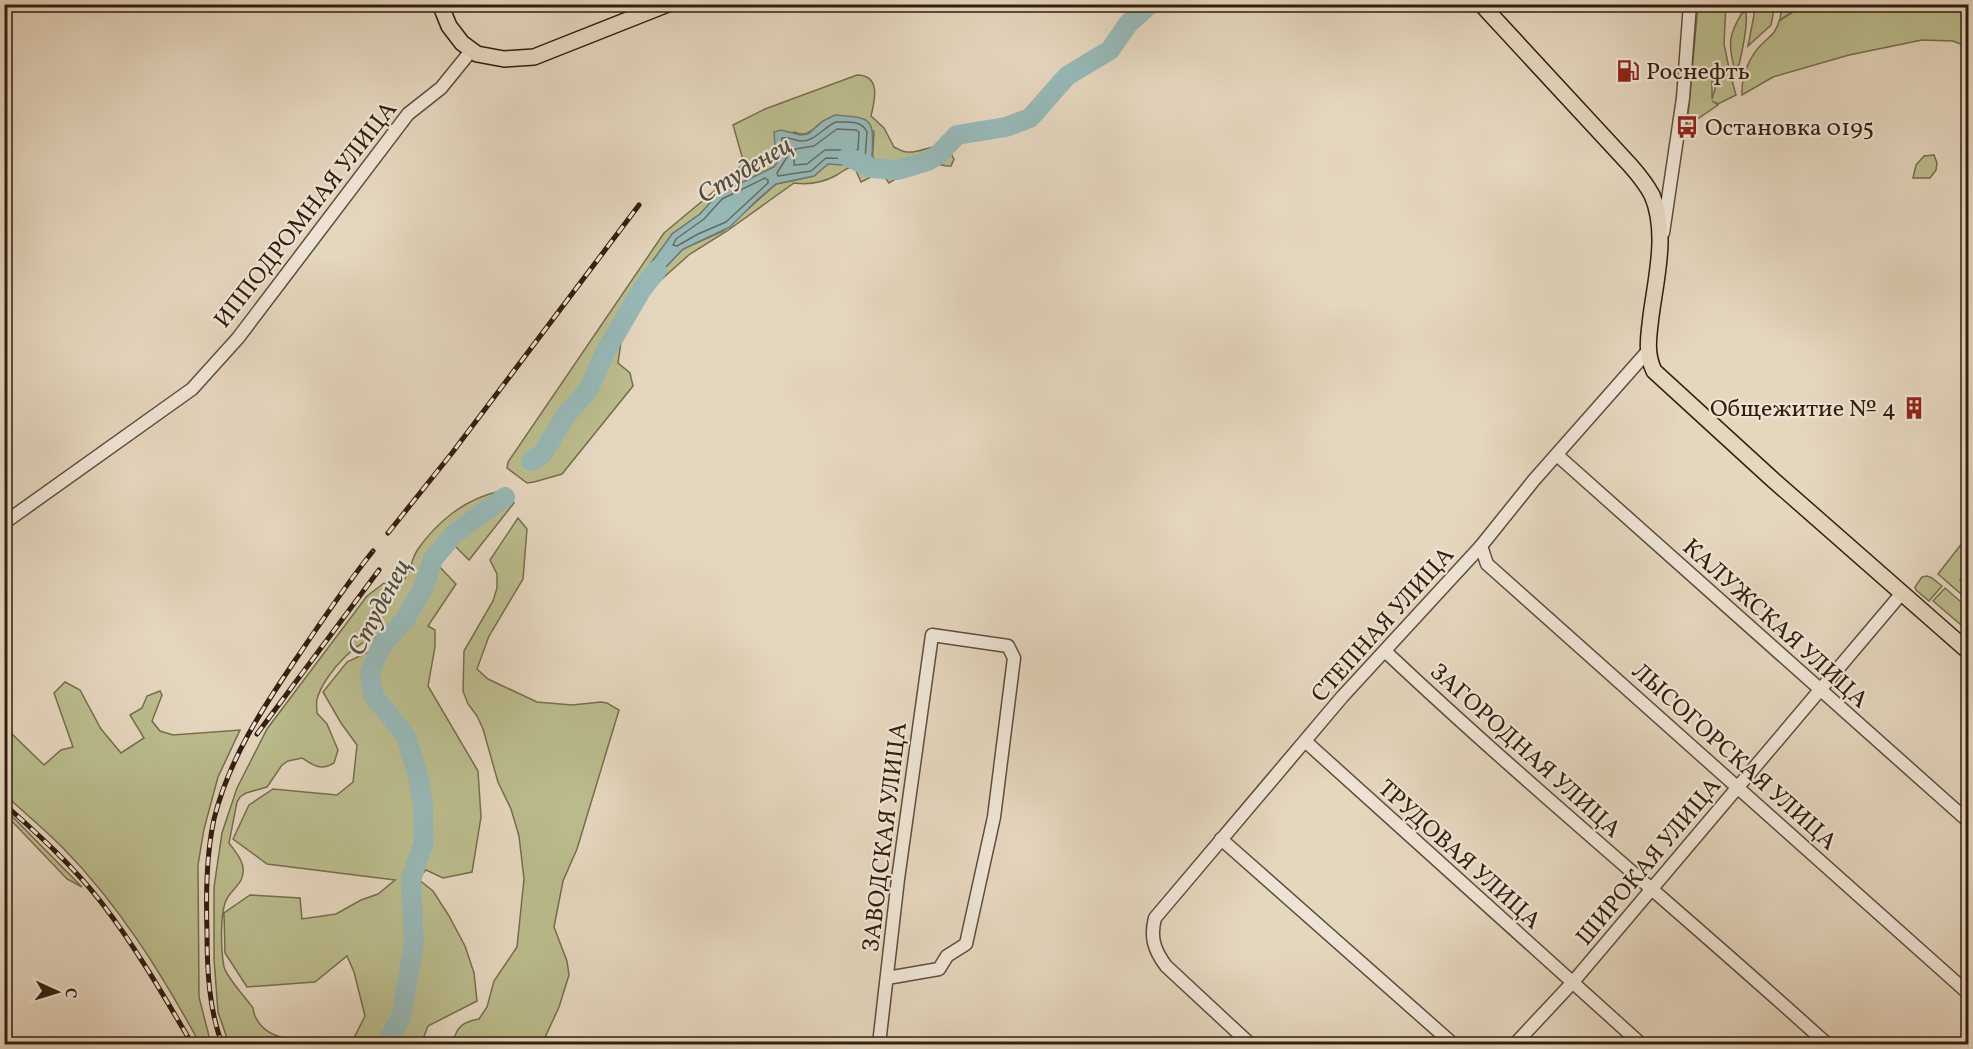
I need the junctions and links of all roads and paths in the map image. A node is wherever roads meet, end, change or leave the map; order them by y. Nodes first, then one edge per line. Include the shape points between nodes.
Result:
1 (440, 4) edge
2 (668, 4) edge
3 (1481, 4) edge
4 (1690, 4) edge
5 (471, 51) junction
6 (1658, 260) junction
7 (1647, 352) junction
8 (1557, 455) junction
9 (4, 523) edge
10 (1481, 546) junction
11 (1902, 593) junction
12 (1968, 651) edge
13 (1386, 652) junction
14 (1821, 690) junction
15 (1305, 741) junction
16 (1738, 787) junction
17 (1968, 821) edge
18 (1221, 839) junction
19 (1650, 889) junction
20 (887, 978) junction
21 (1573, 982) junction
22 (1968, 993) edge
23 (879, 1044) edge
24 (1250, 1044) edge
25 (1453, 1044) edge
26 (1515, 1044) edge
27 (1641, 1044) edge
28 (1827, 1044) edge

1 - 5 main road via 455,34
2 - 5 main road via 534,57 504,59
3 - 6 main road via 1640,177 1656,209
4 - 6 street via 1683,98
5 - 9 street, ИППОДРОМНАЯ УЛИЦА via 441,88 408,114 238,338 192,389
6 - 7 main road
7 - 8 street, СТЕПНАЯ УЛИЦА
7 - 11 main road via 1659,377
8 - 10 street, СТЕПНАЯ УЛИЦА
8 - 14 street, КАЛУЖСКАЯ УЛИЦА
10 - 13 street, СТЕПНАЯ УЛИЦА
10 - 16 street, ЛЫСОГОРСКАЯ УЛИЦА via 1487,564
11 - 12 main road
11 - 14 street, ШИРОКАЯ УЛИЦА
13 - 15 street, СТЕПНАЯ УЛИЦА
13 - 19 street, ЗАГОРОДНАЯ УЛИЦА
14 - 16 street, ШИРОКАЯ УЛИЦА
14 - 17 street, КАЛУЖСКАЯ УЛИЦА
15 - 18 street, СТЕПНАЯ УЛИЦА
15 - 21 street, ТРУДОВАЯ УЛИЦА
16 - 19 street, ШИРОКАЯ УЛИЦА
16 - 22 street, ЛЫСОГОРСКАЯ УЛИЦА
18 - 24 street, СТЕПНАЯ УЛИЦА via 1155,918 1154,946 1166,966
18 - 25 street
19 - 21 street, ШИРОКАЯ УЛИЦА
19 - 28 street, ЗАГОРОДНАЯ УЛИЦА
20 - 20 street, ЗАВОДСКАЯ УЛИЦА via 932,634 1008,646 1014,658 994,816 966,944 947,956 939,969
20 - 23 street, ЗАВОДСКАЯ УЛИЦА
21 - 26 street, ШИРОКАЯ УЛИЦА
21 - 27 street, ТРУДОВАЯ УЛИЦА

